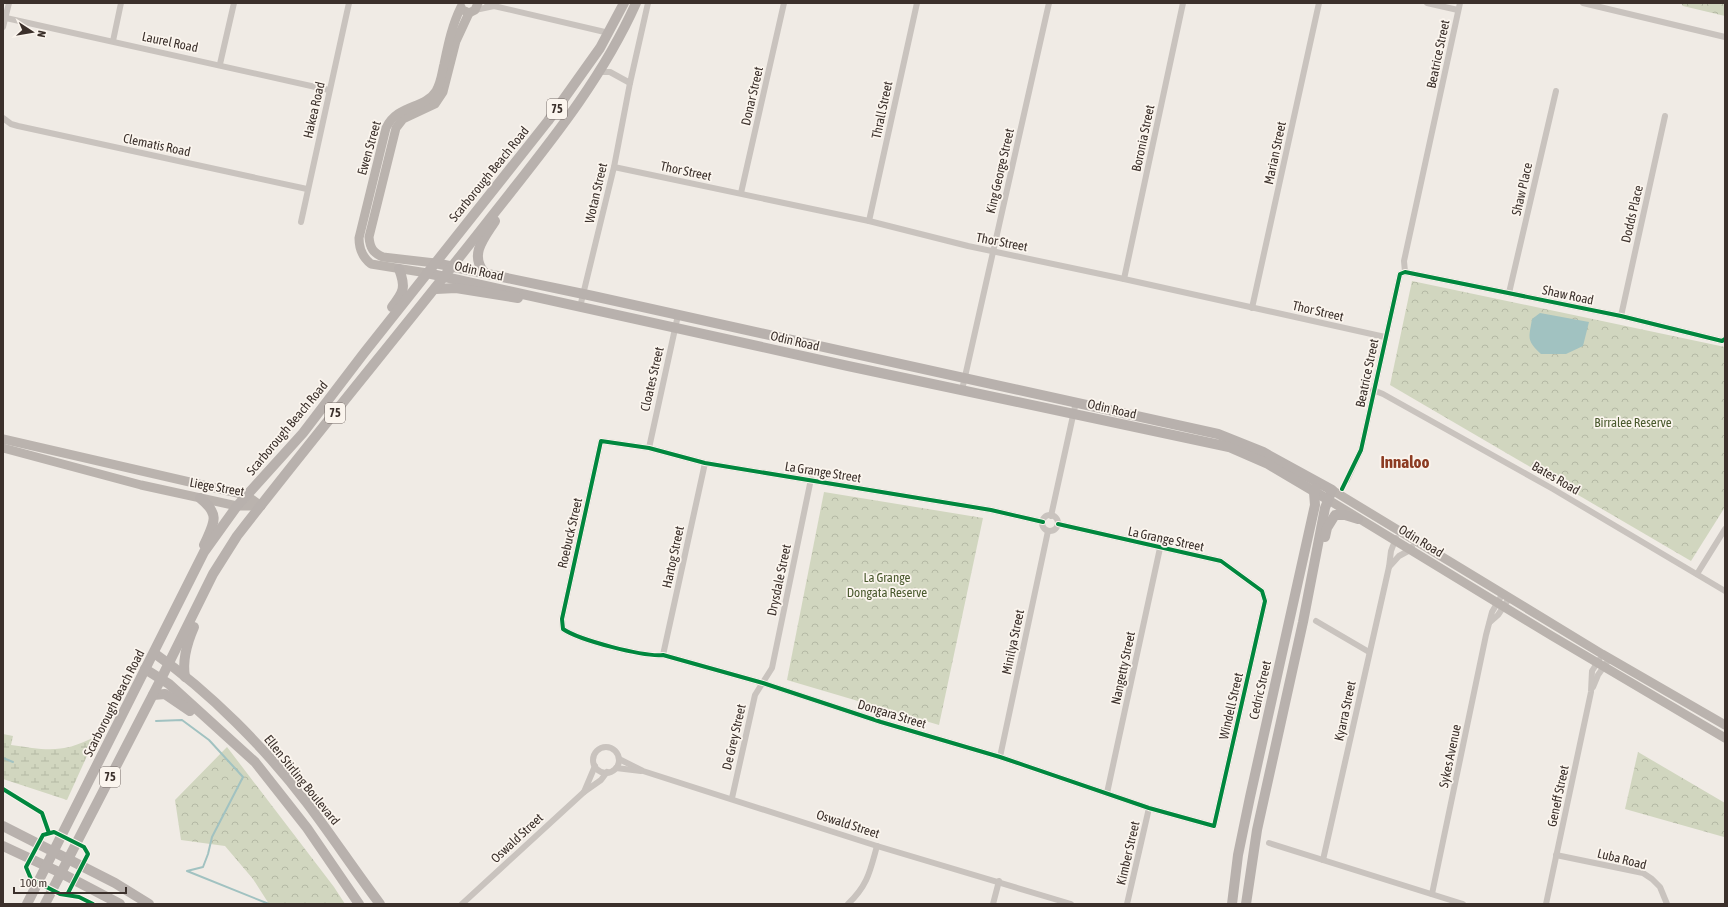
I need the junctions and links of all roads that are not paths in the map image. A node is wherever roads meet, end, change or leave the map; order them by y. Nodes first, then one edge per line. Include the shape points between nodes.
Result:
1 (9, 3) edge
2 (121, 3) edge
3 (234, 3) edge
4 (350, 3) edge
5 (487, 3) edge
6 (624, 3) edge
7 (636, 3) edge
8 (648, 3) edge
9 (784, 3) edge
10 (917, 3) edge
11 (1048, 3) edge
12 (1183, 3) edge
13 (1319, 3) edge
14 (1427, 3) edge
15 (1460, 3) edge
16 (1583, 3) edge
17 (460, 5) edge
18 (494, 6) junction
19 (474, 9) edge
20 (1458, 10) junction
21 (6, 18) junction
22 (3, 27) edge
23 (609, 33) junction
24 (1725, 37) edge
25 (620, 38) junction
26 (113, 41) junction
27 (220, 64) junction
28 (599, 72) junction
29 (630, 83) junction
30 (329, 90) junction
31 (1556, 91) dead end
32 (1665, 116) dead end
33 (3, 118) edge
34 (530, 167) junction
35 (614, 167) junction
36 (307, 189) junction
37 (741, 193) junction
38 (363, 218) junction
39 (373, 220) junction
40 (869, 221) junction
41 (301, 222) dead end
42 (992, 251) junction
43 (435, 263) junction
44 (453, 266) junction
45 (399, 269) junction
46 (484, 272) junction
47 (1405, 272) junction
48 (427, 273) junction
49 (445, 277) junction
50 (1124, 278) junction
51 (436, 289) junction
52 (1509, 293) junction
53 (584, 294) junction
54 (530, 296) junction
55 (580, 307) junction
56 (1252, 308) junction
57 (678, 315) junction
58 (1621, 316) junction
59 (676, 327) junction
60 (1385, 337) junction
61 (1725, 339) edge
62 (364, 353) junction
63 (964, 378) junction
64 (962, 390) junction
65 (1373, 390) junction
66 (1076, 402) junction
67 (1073, 414) junction
68 (3, 439) edge
69 (601, 441) joint
70 (3, 448) edge
71 (649, 448) junction
72 (705, 463) junction
73 (811, 480) junction
74 (1348, 480) dead end
75 (1318, 483) junction
76 (1314, 492) junction
77 (246, 495) junction
78 (1329, 495) junction
79 (200, 498) junction
80 (238, 506) junction
81 (261, 506) junction
82 (1051, 516) junction
83 (1358, 518) junction
84 (1043, 522) junction
85 (1058, 524) junction
86 (1725, 529) edge
87 (1048, 531) junction
88 (1400, 531) junction
89 (1394, 541) junction
90 (1416, 541) junction
91 (1160, 548) junction
92 (1410, 550) junction
93 (201, 558) junction
94 (1389, 567) junction
95 (1314, 569) junction
96 (1697, 574) junction
97 (1262, 591) joint
98 (1725, 591) edge
99 (204, 593) junction
100 (1507, 595) junction
101 (1501, 604) junction
102 (1316, 621) dead end
103 (563, 629) joint
104 (1369, 652) junction
105 (154, 653) junction
106 (663, 655) junction
107 (1606, 656) junction
108 (169, 663) junction
109 (1601, 664) junction
110 (145, 669) junction
111 (185, 677) junction
112 (161, 679) junction
113 (764, 683) junction
114 (153, 695) junction
115 (1725, 725) edge
116 (222, 731) junction
117 (1725, 738) edge
118 (1000, 757) junction
119 (619, 759) junction
120 (594, 766) junction
121 (616, 768) junction
122 (643, 771) junction
123 (607, 772) junction
124 (584, 792) junction
125 (1107, 793) junction
126 (732, 798) junction
127 (1149, 808) junction
128 (3, 826) edge
129 (1214, 826) joint
130 (1269, 843) dead end
131 (3, 846) edge
132 (877, 846) junction
133 (53, 852) junction
134 (1556, 855) junction
135 (68, 859) junction
136 (1323, 860) junction
137 (46, 866) junction
138 (61, 873) junction
139 (999, 881) junction
140 (1432, 894) junction
141 (27, 904) edge
142 (45, 904) edge
143 (120, 904) edge
144 (149, 904) edge
145 (359, 904) edge
146 (380, 904) edge
147 (462, 904) edge
148 (848, 904) edge
149 (993, 904) edge
150 (1072, 904) edge
151 (1127, 904) edge
152 (1232, 904) edge
153 (1246, 904) edge
154 (1463, 904) edge
155 (1546, 904) edge
156 (1667, 904) edge

1 - 21 street
2 - 26 street
3 - 27 street
4 - 30 street, Hakea Road
5 - 18 street
6 - 23 main road, Scarborough Beach Road / 75
7 - 25 main road, Scarborough Beach Road / 75
8 - 29 street, Wotan Street
9 - 37 street, Donar Street
10 - 40 street, Thrall Street
11 - 42 street, King George Street
12 - 50 street, Boronia Street
13 - 56 street, Marian Street
14 - 20 street
15 - 20 street, Beatrice Street
16 - 24 street
17 - 19 main road, Ewen Street
17 - 38 main road, Ewen Street via 437,90 431,98 398,112 389,121
18 - 19 street
18 - 23 street
19 - 39 main road, Ewen Street via 456,41 443,92 435,104 403,119 396,128
20 - 47 street, Beatrice Street via 1404,261
21 - 22 street
21 - 26 street, Laurel Road
23 - 25 street
23 - 43 main road, Scarborough Beach Road / 75 via 552,116
25 - 28 main road, Scarborough Beach Road / 75
26 - 27 street, Laurel Road
27 - 30 street, Laurel Road
28 - 29 street via 610,72
28 - 34 main road, Scarborough Beach Road / 75
29 - 35 street, Wotan Street
30 - 36 street, Hakea Road
31 - 52 street, Shaw Place
32 - 58 street, Dodds Place
33 - 36 street, Clematis Road via 18,126
34 - 44 main road, Scarborough Beach Road / 75
34 - 46 main road via 480,245 477,252 478,262
35 - 37 street, Thor Street
35 - 53 street, Wotan Street
36 - 41 street, Hakea Road
37 - 40 street, Thor Street
38 - 39 main road
38 - 45 main road, Ewen Street via 358,238 359,248 365,259 371,264
39 - 43 main road, Ewen Street via 369,237 372,250 376,254
40 - 42 street, Thor Street
42 - 50 street, Thor Street
42 - 63 street, King George Street
43 - 44 main road, Odin Road
43 - 48 main road, Scarborough Beach Road / 75
44 - 46 main road, Odin Road
44 - 49 main road, Scarborough Beach Road / 75
45 - 48 main road, Ewen Street
45 - 62 main road via 404,289 400,298 373,331
46 - 53 main road, Odin Road
47 - 52 street, Shaw Road
47 - 60 street, Beatrice Street via 1400,274
48 - 49 main road, Odin Road
48 - 62 main road, Scarborough Beach Road / 75
49 - 51 main road, Scarborough Beach Road / 75
49 - 54 main road, Odin Road
50 - 56 street, Thor Street
51 - 54 main road via 456,288 514,299
51 - 81 main road, Scarborough Beach Road / 75
52 - 58 street, Shaw Road
53 - 55 street, Wotan Street
53 - 57 main road, Odin Road
54 - 55 main road, Odin Road
55 - 59 main road, Odin Road
56 - 60 street, Thor Street
57 - 59 street, Cloates Street
57 - 63 main road, Odin Road
58 - 61 street, Shaw Road
59 - 64 main road, Odin Road
59 - 71 street, Cloates Street
60 - 65 street, Beatrice Street
62 - 77 main road, Scarborough Beach Road / 75 via 303,433
63 - 64 street, King George Street
63 - 66 main road, Odin Road
64 - 67 main road, Odin Road
65 - 74 street, Beatrice Street via 1361,450
65 - 96 street, Bates Road via 1553,489
66 - 67 street
66 - 75 main road, Odin Road via 1228,437 1263,452
67 - 76 main road, Odin Road via 1229,447 1268,464
67 - 82 street
68 - 77 main road, Liege Street
69 - 71 street, La Grange Street
69 - 103 street, Roebuck Street via 562,619
70 - 79 main road, Liege Street
71 - 72 street, La Grange Street
72 - 73 street, La Grange Street
72 - 106 street, Hartog Street
73 - 84 street, La Grange Street via 991,510
73 - 113 street, Drysdale Street via 772,668
75 - 76 main road, Cedric Street
75 - 78 main road, Odin Road
76 - 78 main road, Odin Road
76 - 152 main road, Cedric Street via 1315,505 1239,847
77 - 80 main road, Scarborough Beach Road / 75
77 - 81 main road, Liege Street
78 - 83 main road, Odin Road
78 - 88 main road, Odin Road
78 - 95 main road, Cedric Street
79 - 80 main road, Liege Street
79 - 93 main road via 211,507 214,516
80 - 81 main road, Liege Street
80 - 93 main road, Scarborough Beach Road / 75
81 - 99 main road, Scarborough Beach Road / 75 via 237,536
82 - 84 street via 1046,517
82 - 85 street via 1056,518
83 - 89 main road, Odin Road
83 - 95 main road via 1335,515 1327,528
84 - 87 street
85 - 87 street via 1054,530
85 - 91 street, La Grange Street
86 - 96 street
87 - 118 street, Minilya Street
88 - 89 street, Kyarra Street
88 - 90 main road, Odin Road
89 - 92 main road, Odin Road
89 - 94 street, Kyarra Street
90 - 92 street
90 - 100 main road, Odin Road
91 - 97 street, La Grange Street via 1221,561
91 - 125 street, Nangetty Street
92 - 94 street via 1399,556
92 - 101 main road, Odin Road
93 - 105 main road, Scarborough Beach Road / 75
94 - 104 street, Kyarra Street
95 - 153 main road, Cedric Street via 1257,830
96 - 98 street, Bates Road
97 - 129 street, Windell Street via 1265,601
99 - 108 main road, Scarborough Beach Road / 75
99 - 111 main road via 188,641
100 - 101 street, Sykes Avenue
100 - 107 main road, Odin Road
101 - 109 main road, Odin Road
101 - 140 street, Sykes Avenue via 1498,615 1489,623
102 - 104 street
103 - 106 street, Dongara Street via 608,645 653,656
104 - 136 street, Kyarra Street
105 - 108 main road, Ellen Stirling Boulevard
105 - 110 main road, Scarborough Beach Road / 75
106 - 113 street, Dongara Street
107 - 109 street, Geneff Street
107 - 115 main road, Odin Road
108 - 111 main road, Ellen Stirling Boulevard
108 - 112 main road, Scarborough Beach Road / 75
109 - 117 main road, Odin Road
109 - 134 street, Geneff Street via 1591,692
110 - 112 main road, Ellen Stirling Boulevard
110 - 133 main road, Scarborough Beach Road / 75
111 - 146 main road, Ellen Stirling Boulevard via 268,755
112 - 114 main road, Scarborough Beach Road / 75
112 - 116 main road, Ellen Stirling Boulevard
113 - 118 street, Dongara Street via 881,722
113 - 126 street, De Grey Street via 755,695
114 - 116 main road via 165,694
114 - 135 main road, Scarborough Beach Road / 75
116 - 145 main road, Ellen Stirling Boulevard via 268,777
118 - 125 street, Dongara Street
119 - 120 street via 613,748 605,747 595,754
119 - 121 street
119 - 122 street, Oswald Street
120 - 123 street
120 - 124 street, Oswald Street
121 - 122 street
121 - 123 street
122 - 126 street, Oswald Street
123 - 124 street via 601,780
124 - 147 street, Oswald Street
125 - 127 street, Dongara Street
126 - 132 street, Oswald Street
127 - 129 street, Dongara Street
127 - 151 street, Kimber Street
128 - 133 main road
130 - 136 street
131 - 137 main road
132 - 139 street, Oswald Street
132 - 148 street via 868,879 860,893
133 - 135 main road
133 - 137 main road, Scarborough Beach Road / 75
134 - 155 street, Geneff Street
134 - 156 street, Luba Road via 1643,873 1660,887
135 - 138 main road, Scarborough Beach Road / 75
135 - 144 main road
136 - 140 street
137 - 138 main road
137 - 141 main road, Scarborough Beach Road / 75
138 - 142 main road, Scarborough Beach Road / 75
138 - 143 main road
139 - 149 street
139 - 150 street, Oswald Street
140 - 154 street

